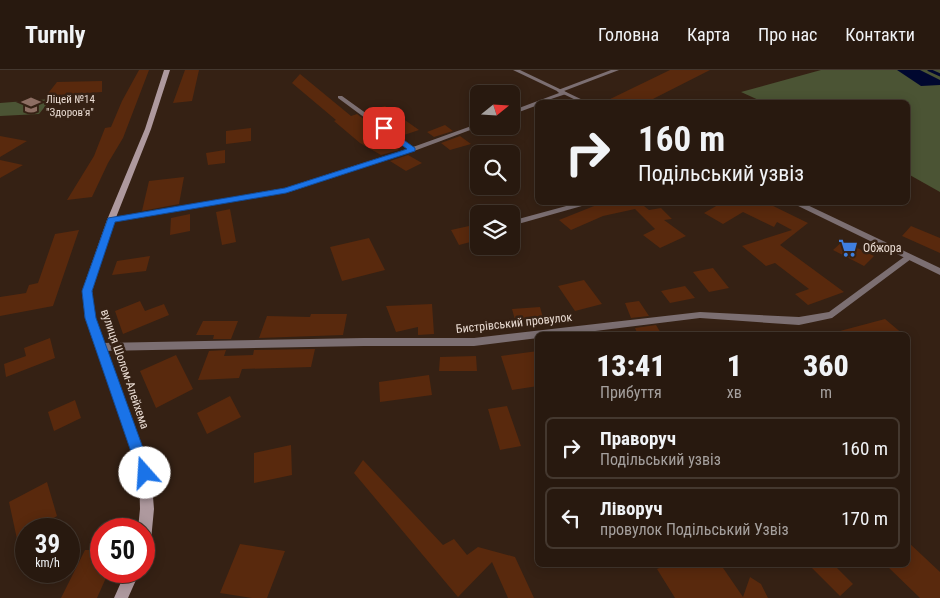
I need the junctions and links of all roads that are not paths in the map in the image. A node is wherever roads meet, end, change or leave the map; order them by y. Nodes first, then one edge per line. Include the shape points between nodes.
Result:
1 (167, 70) edge
2 (516, 70) edge
3 (616, 70) edge
4 (562, 92) junction
5 (340, 96) dead end
6 (545, 100) edge
7 (580, 100) edge
8 (535, 104) edge
9 (520, 110) edge
10 (470, 128) edge
11 (412, 150) junction
12 (581, 205) edge
13 (800, 205) edge
14 (111, 220) junction
15 (520, 222) edge
16 (908, 257) junction
17 (940, 272) edge
18 (558, 332) edge
19 (535, 335) edge
20 (101, 347) junction
21 (146, 518) edge
22 (128, 583) edge
23 (121, 598) edge

1 - 14 main road, вулиця Шолом-Алейхема via 148,129
2 - 4 street
3 - 4 street
4 - 6 street
4 - 7 street
5 - 11 street
8 - 9 street
10 - 11 street
11 - 14 street via 286,190
12 - 15 street
13 - 16 street
14 - 20 main road, вулиця Шолом-Алейхема via 87,291 90,318
16 - 17 street
16 - 18 street, Бистрівський провулок via 832,315 799,321 700,315
19 - 20 street, Бистрівський провулок via 474,342
20 - 21 main road, вулиця Шолом-Алейхема via 145,473
22 - 23 main road

